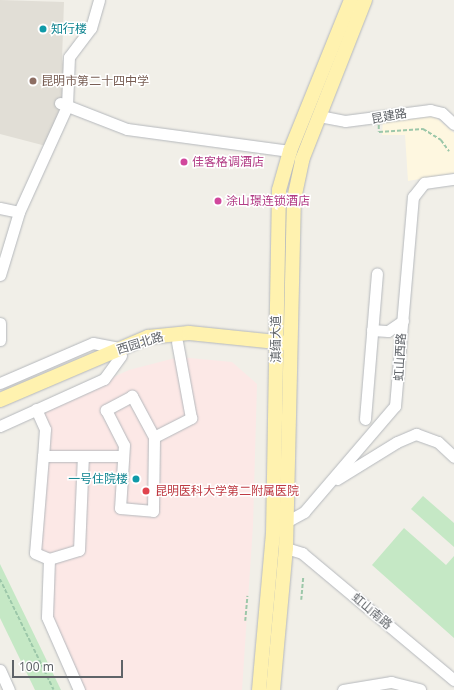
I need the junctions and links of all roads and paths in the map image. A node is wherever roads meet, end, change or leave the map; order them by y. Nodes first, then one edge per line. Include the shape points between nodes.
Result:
1 (99, 0) edge
2 (351, 0) edge
3 (365, 0) edge
4 (63, 105) junction
5 (319, 116) junction
6 (379, 119) junction
7 (454, 124) edge
8 (290, 151) junction
9 (449, 151) dead end
10 (454, 178) edge
11 (0, 208) edge
12 (19, 212) junction
13 (377, 274) dead end
14 (0, 275) edge
15 (403, 321) junction
16 (0, 323) edge
17 (372, 330) junction
18 (0, 340) edge
19 (176, 342) junction
20 (283, 347) junction
21 (120, 352) junction
22 (91, 364) junction
23 (0, 382) edge
24 (0, 400) edge
25 (0, 408) edge
26 (36, 409) junction
27 (365, 419) dead end
28 (0, 426) edge
29 (154, 437) junction
30 (43, 456) junction
31 (83, 456) junction
32 (123, 456) junction
33 (454, 457) edge
34 (331, 482) junction
35 (286, 522) junction
36 (286, 548) junction
37 (49, 559) junction
38 (303, 578) dead end
39 (0, 579) edge
40 (247, 596) dead end
41 (301, 600) dead end
42 (245, 621) dead end
43 (0, 670) edge
44 (454, 680) edge
45 (9, 690) edge
46 (54, 690) edge
47 (79, 690) edge
48 (259, 690) edge
49 (273, 690) edge
50 (343, 690) edge
51 (420, 690) edge

1 - 4 street via 91,28 67,63 70,86
2 - 8 main road, 滇缅大道
3 - 5 main road, 滇缅大道
4 - 8 street via 127,129
4 - 12 street
5 - 6 street, 昆建路 via 345,121
5 - 20 main road, 滇缅大道 via 302,160 294,199
6 - 7 street, 昆建路 via 430,110 442,113
6 - 9 path via 379,132 423,130 441,140
8 - 20 main road, 滇缅大道 via 279,190 276,231
10 - 15 street, 虹山西路 via 424,183 413,197
11 - 12 street
12 - 14 street
13 - 17 street
15 - 17 street via 388,330
15 - 34 street, 虹山西路 via 395,406
16 - 18 street
17 - 27 street
19 - 20 main road, 西园北路
19 - 21 main road, 西园北路
19 - 29 street via 191,418
20 - 21 main road, 西园北路 via 175,333
20 - 35 main road, 滇缅大道
20 - 48 main road, 滇缅大道 via 273,534
21 - 22 main road, 西园北路
21 - 23 street via 93,343
21 - 26 street via 104,379
22 - 24 main road, 西园北路
22 - 25 main road, 西园北路
26 - 28 street
26 - 30 street via 44,429
29 - 32 street via 132,396 106,410 124,445
29 - 32 street via 153,511 120,508
30 - 31 street
30 - 37 street via 35,553
31 - 32 street
31 - 37 street via 79,550
33 - 34 street via 438,442 416,434 401,439
34 - 35 street, 虹山西路 via 304,512
35 - 36 main road, 滇缅大道
36 - 44 street, 虹山南路 via 302,553
36 - 49 main road, 滇缅大道
37 - 47 street via 47,617
38 - 41 path
39 - 46 path
40 - 42 path
43 - 45 street
50 - 51 street via 391,682

